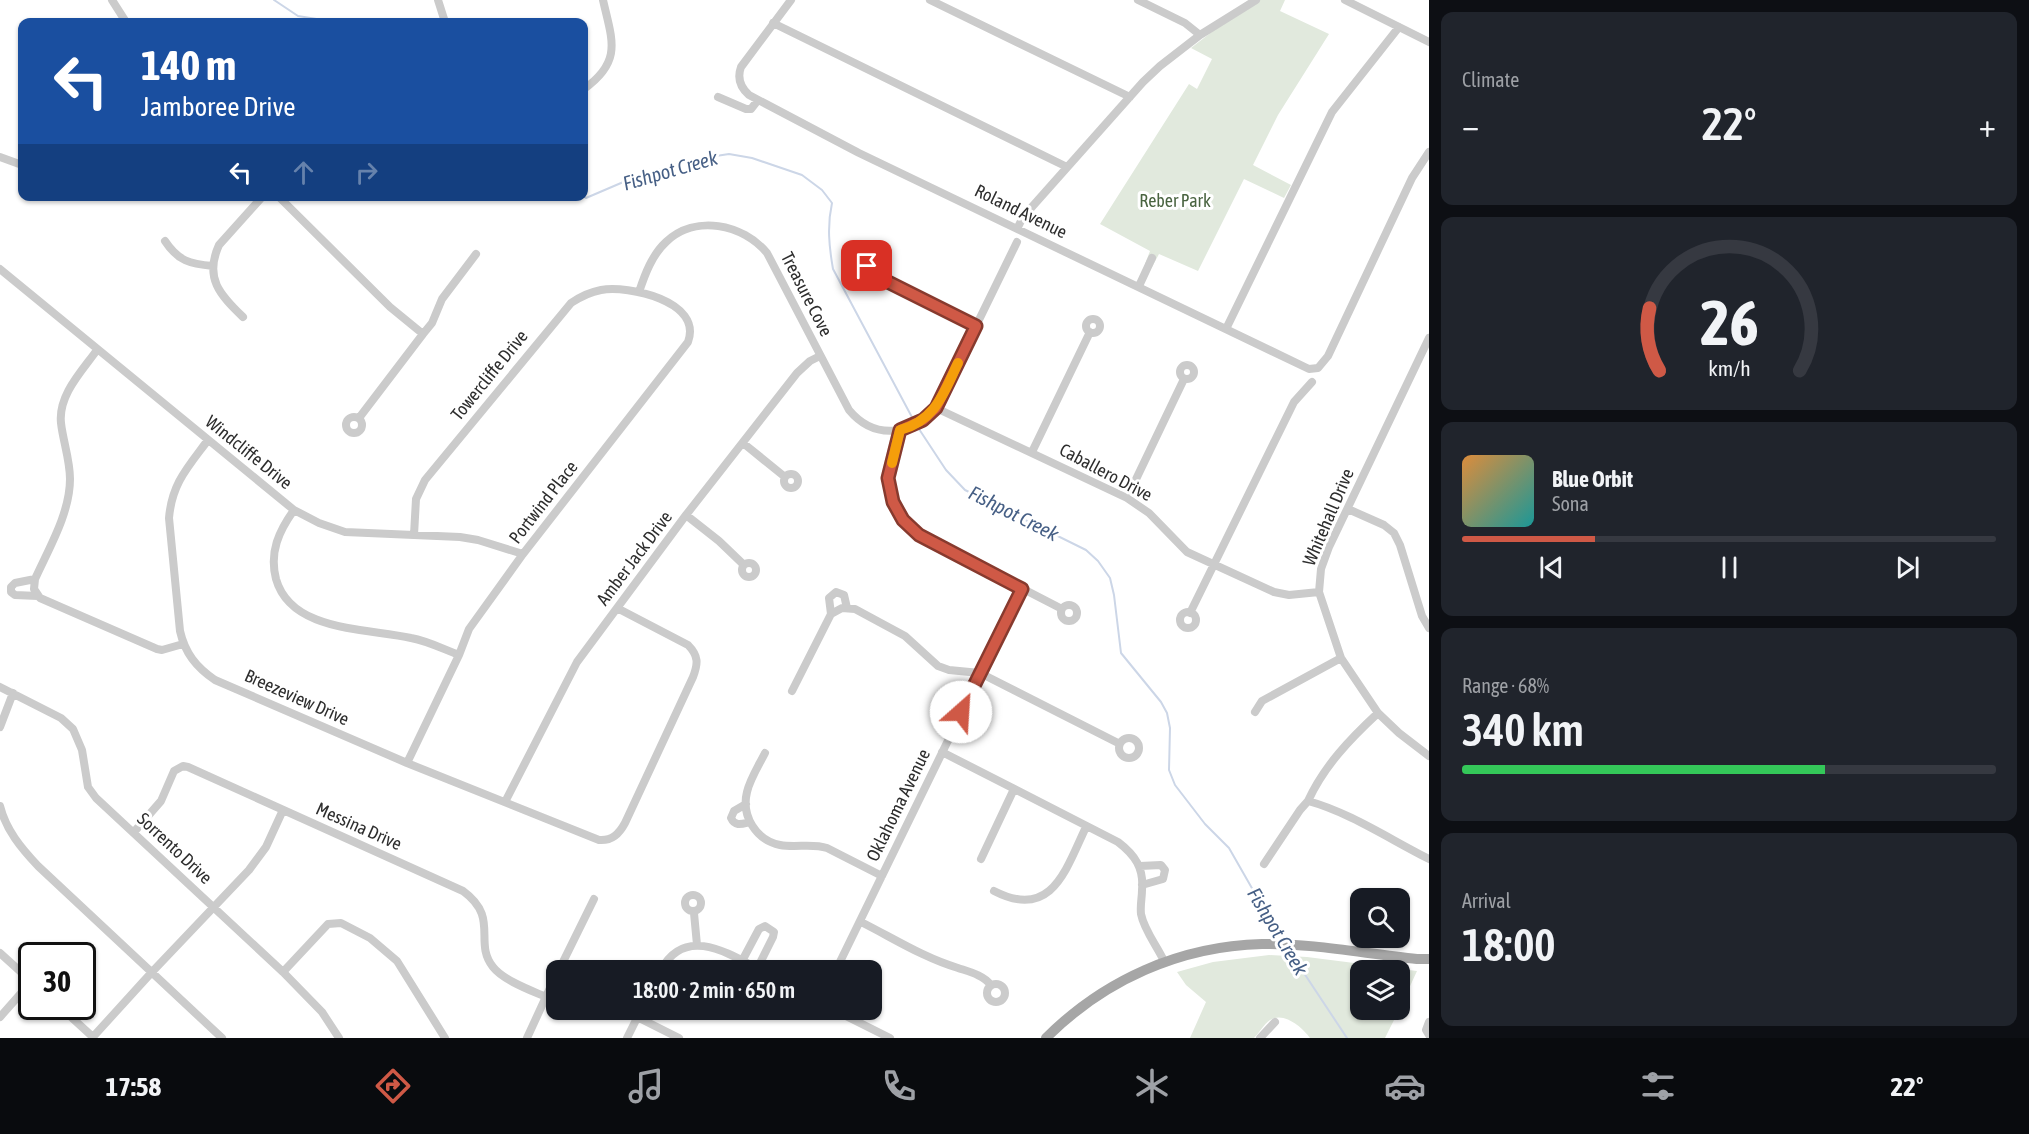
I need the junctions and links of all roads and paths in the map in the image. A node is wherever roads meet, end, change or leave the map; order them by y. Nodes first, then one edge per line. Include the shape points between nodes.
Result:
1 (112, 0) edge
2 (438, 0) edge
3 (603, 0) edge
4 (791, 0) edge
5 (930, 0) edge
6 (1138, 0) edge
7 (1256, 0) edge
8 (1345, 0) edge
9 (123, 18) edge
10 (444, 18) edge
11 (773, 23) junction
12 (1399, 27) junction
13 (1200, 35) junction
14 (1429, 42) edge
15 (588, 86) edge
16 (718, 96) dead end
17 (1130, 97) junction
18 (758, 100) junction
19 (1429, 152) edge
20 (0, 156) edge
21 (18, 163) edge
22 (1067, 167) junction
23 (259, 201) edge
24 (283, 201) edge
25 (1018, 227) junction
26 (165, 241) dead end
27 (1017, 242) dead end
28 (476, 254) dead end
29 (1152, 258) dead end
30 (213, 266) junction
31 (0, 270) edge
32 (876, 276) dead end
33 (1139, 286) junction
34 (639, 292) junction
35 (243, 317) dead end
36 (976, 326) junction
37 (1226, 329) junction
38 (1090, 332) dead end
39 (423, 334) junction
40 (1429, 340) edge
41 (98, 350) junction
42 (820, 356) junction
43 (1184, 379) dead end
44 (1312, 382) dead end
45 (933, 411) junction
46 (358, 418) dead end
47 (904, 429) junction
48 (208, 440) junction
49 (743, 443) junction
50 (1032, 452) junction
51 (785, 477) dead end
52 (1127, 498) junction
53 (1348, 509) junction
54 (294, 510) junction
55 (686, 515) junction
56 (414, 535) junction
57 (523, 554) junction
58 (1214, 564) junction
59 (744, 565) dead end
60 (1022, 589) junction
61 (1319, 592) junction
62 (617, 608) junction
63 (847, 608) junction
64 (1062, 609) dead end
65 (1190, 613) dead end
66 (831, 614) junction
67 (1429, 628) edge
68 (183, 644) junction
69 (459, 655) junction
70 (1341, 658) junction
71 (980, 673) junction
72 (0, 687) edge
73 (792, 691) dead end
74 (13, 693) junction
75 (1255, 712) dead end
76 (1378, 713) junction
77 (0, 728) edge
78 (1120, 744) dead end
79 (942, 752) junction
80 (765, 753) dead end
81 (1429, 756) edge
82 (407, 763) junction
83 (1014, 789) junction
84 (1308, 801) junction
85 (505, 802) junction
86 (746, 804) junction
87 (0, 806) edge
88 (283, 810) junction
89 (750, 822) junction
90 (1086, 826) junction
91 (134, 832) junction
92 (981, 859) dead end
93 (1429, 860) edge
94 (1264, 864) dead end
95 (1140, 866) junction
96 (882, 876) junction
97 (1142, 885) junction
98 (994, 891) dead end
99 (594, 899) dead end
100 (214, 907) junction
101 (694, 913) dead end
102 (861, 922) junction
103 (697, 945) junction
104 (0, 952) edge
105 (1429, 959) edge
106 (564, 960) edge
107 (667, 960) edge
108 (738, 960) edge
109 (743, 960) edge
110 (763, 960) edge
111 (841, 960) edge
112 (1164, 961) junction
113 (18, 969) edge
114 (152, 972) junction
115 (283, 972) junction
116 (991, 985) dead end
117 (18, 997) edge
118 (546, 998) joint
119 (0, 1017) edge
120 (74, 1020) edge
121 (636, 1020) edge
122 (650, 1020) edge
123 (854, 1020) edge
124 (1275, 1022) dead end
125 (1429, 1022) edge
126 (1429, 1035) edge
127 (93, 1038) edge
128 (222, 1038) edge
129 (339, 1038) edge
130 (445, 1038) edge
131 (527, 1038) edge
132 (627, 1038) edge
133 (679, 1038) edge
134 (890, 1038) edge
135 (1046, 1038) edge
136 (1260, 1038) edge

1 - 9 street
2 - 10 street
3 - 15 street via 612,34 611,58
4 - 11 street
5 - 17 street
6 - 13 street via 1185,23
7 - 13 street
8 - 12 street
11 - 18 street via 739,73 741,86
11 - 22 street
12 - 14 street
12 - 37 street via 1332,112
13 - 17 street via 1160,66
16 - 18 street via 746,109
17 - 22 street
18 - 25 street, Roland Avenue via 859,153
19 - 37 street, Roland Avenue via 1412,178 1322,365 1304,368
20 - 21 street
22 - 25 street
23 - 30 street via 219,245
24 - 39 street via 390,307
25 - 33 street, Roland Avenue
26 - 30 street via 172,252 186,261
27 - 36 street
28 - 39 street via 442,299
29 - 33 street
30 - 35 street via 218,290
31 - 41 street, Windcliffe Drive
32 - 36 street
33 - 37 street, Roland Avenue
34 - 42 street, Treasure Cove via 651,262 677,234 710,225 734,229 767,253
34 - 56 street, Towercliffe Drive via 600,290 580,297 563,311 430,473 416,499
34 - 57 street, Portwind Place via 674,306 690,329 688,342
36 - 45 street
38 - 50 street
39 - 46 street
40 - 53 street, Whitehall Drive
41 - 48 street, Windcliffe Drive
41 - 68 street via 73,383 63,406 61,422 70,479 63,514 36,588 40,598 158,649
42 - 47 street, Treasure Cove via 849,410 861,422 890,432
42 - 49 street, Amber Jack Drive via 797,374
43 - 52 street
44 - 58 street via 1294,402
45 - 47 street
45 - 50 street, Caballero Drive
47 - 60 street via 888,478 893,502 903,520 919,535
48 - 54 street, Windcliffe Drive
48 - 68 street, Breezeview Drive via 175,487 170,510
49 - 51 street
49 - 55 street, Amber Jack Drive
50 - 52 street, Caballero Drive
52 - 58 street, Caballero Drive via 1149,513 1180,548
53 - 61 street, Whitehall Drive via 1321,569
53 - 67 street via 1394,533
54 - 56 street, Windcliffe Drive via 345,532
54 - 69 street via 280,531 273,564 280,590 297,611 320,621 414,638
55 - 59 street
55 - 62 street, Amber Jack Drive
56 - 57 street, Windcliffe Drive via 469,538
57 - 69 street, Portwind Place via 469,629
58 - 61 street, Caballero Drive via 1282,594
58 - 65 street
60 - 64 street
60 - 71 street, Oklahoma Avenue
61 - 70 street, Whitehall Drive
62 - 85 street, Amber Jack Drive via 572,669
62 - 85 street, Breezeview Drive via 688,645 698,660 625,823 605,841 592,839
63 - 66 street
63 - 66 street via 844,596 836,592 829,598
63 - 71 street via 905,636 938,666
66 - 73 street
68 - 82 street, Breezeview Drive via 192,660 215,680
69 - 82 street, Portwind Place
70 - 75 street via 1262,701
70 - 76 street, Whitehall Drive
71 - 78 street
71 - 79 street, Oklahoma Avenue
72 - 74 street, Sorrento Drive
74 - 77 street
74 - 91 street, Sorrento Drive via 74,729 92,793
76 - 81 street, Whitehall Drive
76 - 84 street via 1335,758
79 - 83 street
79 - 96 street, Oklahoma Avenue
80 - 86 street via 747,791
82 - 85 street, Breezeview Drive
83 - 90 street
83 - 92 street
84 - 93 street via 1340,813
84 - 94 street
86 - 89 street
86 - 89 street via 734,811 731,818 738,825
87 - 114 street via 22,850
88 - 91 street, Messina Drive via 183,766 174,771 161,801
88 - 100 street via 261,855
88 - 118 street, Messina Drive via 463,891 475,900 482,914 491,964 501,974
89 - 96 street via 759,834 773,842 791,847 820,846
90 - 95 street via 1129,850
90 - 98 street via 1062,878 1048,893 1023,900
91 - 100 street, Sorrento Drive
95 - 97 street
95 - 97 street via 1161,865 1165,870 1163,879
96 - 102 street, Oklahoma Avenue
97 - 112 street via 1144,924
99 - 106 street
100 - 114 street
100 - 115 street, Sorrento Drive
101 - 103 street
102 - 111 street, Oklahoma Avenue
102 - 116 street via 939,963 974,973
103 - 107 street via 684,947
103 - 108 street via 714,948
104 - 113 street
105 - 112 main road via 1264,944 1215,949
109 - 110 street via 759,929 765,926 774,932
112 - 135 main road via 1111,986
114 - 127 street
114 - 128 street
115 - 129 street, Sorrento Drive via 322,1012
115 - 130 street via 328,924 341,923 370,938 397,962
117 - 119 street
118 - 131 street
120 - 127 street
121 - 132 street
122 - 133 street
123 - 134 street
124 - 136 street
125 - 126 street

